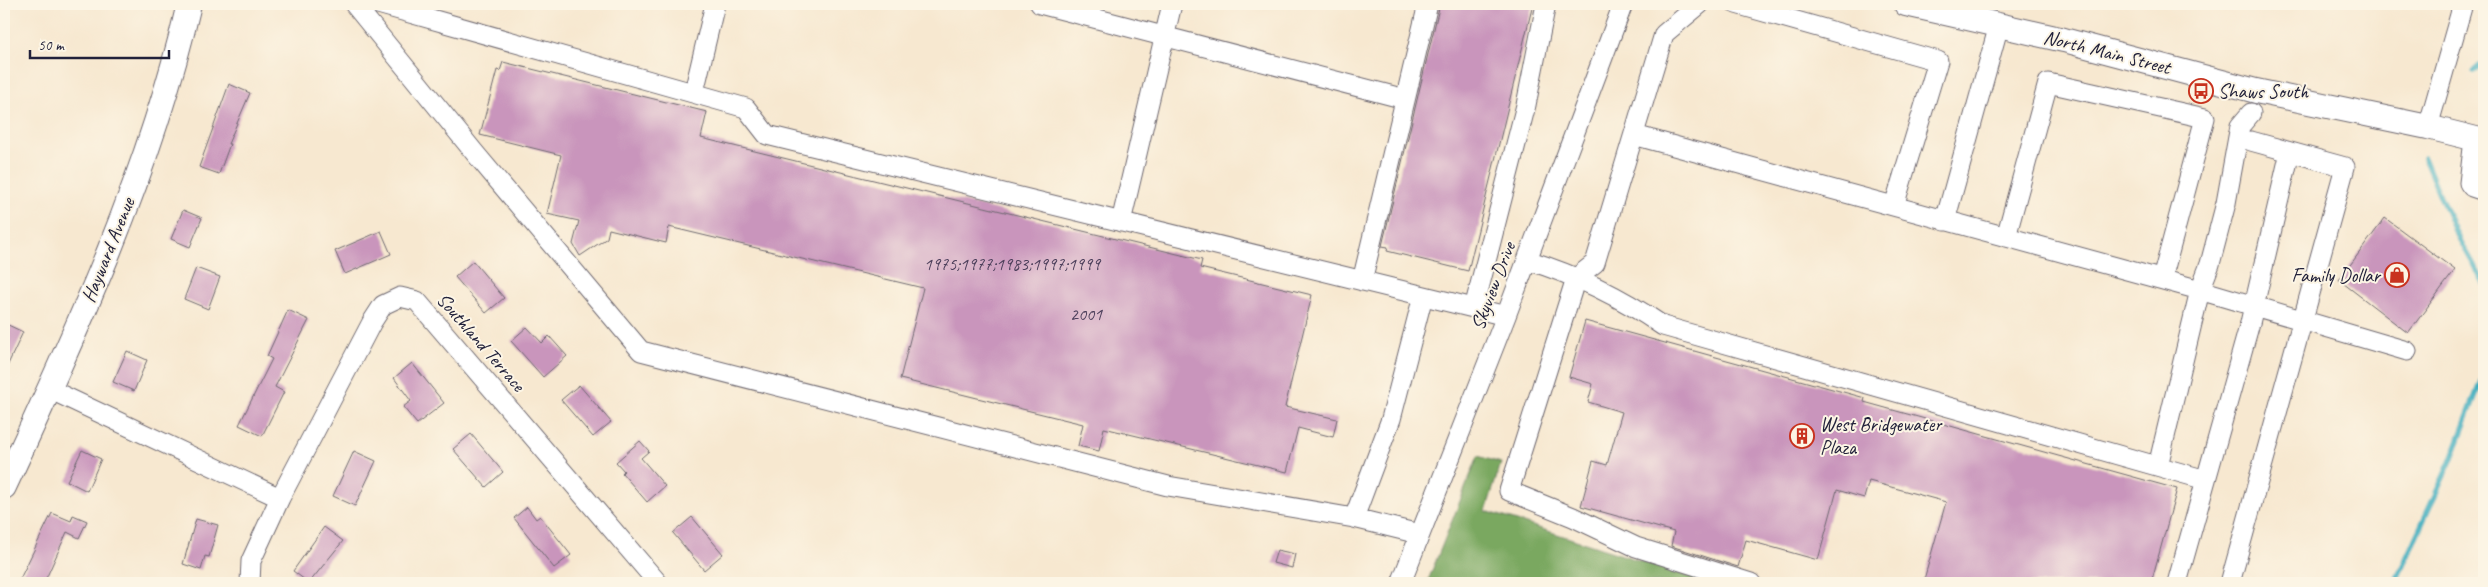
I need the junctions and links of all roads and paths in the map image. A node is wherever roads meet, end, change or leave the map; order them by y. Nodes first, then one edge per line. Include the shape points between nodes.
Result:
1 (189, 4) edge
2 (354, 4) edge
3 (378, 4) edge
4 (715, 4) edge
5 (1040, 4) edge
6 (1172, 4) edge
7 (1428, 4) edge
8 (1546, 4) edge
9 (1623, 4) edge
10 (1700, 4) edge
11 (1736, 4) edge
12 (1906, 4) edge
13 (2463, 4) edge
14 (1969, 11) edge
15 (1999, 25) junction
16 (1165, 36) junction
17 (694, 92) junction
18 (1405, 99) junction
19 (2254, 102) junction
20 (2428, 127) junction
21 (1634, 135) junction
22 (2479, 140) edge
23 (2251, 142) junction
24 (2290, 152) junction
25 (2484, 191) edge
26 (2226, 204) junction
27 (1894, 206) junction
28 (1946, 221) junction
29 (1120, 222) junction
30 (2006, 237) junction
31 (1527, 260) junction
32 (1576, 278) junction
33 (2162, 279) junction
34 (1362, 281) junction
35 (2200, 290) junction
36 (1423, 296) junction
37 (2252, 307) junction
38 (1474, 308) junction
39 (1506, 316) junction
40 (2303, 322) junction
41 (2407, 351) dead end
42 (49, 389) junction
43 (2158, 466) junction
44 (2206, 480) junction
45 (4, 486) edge
46 (280, 498) junction
47 (1354, 518) junction
48 (1419, 534) junction
49 (250, 583) edge
50 (658, 583) edge
51 (1400, 583) edge
52 (1751, 583) edge
53 (2177, 583) edge
54 (2230, 583) edge

1 - 42 main road, Hayward Avenue via 159,112 135,182 103,267
2 - 47 street via 641,351 1168,486
3 - 17 street
4 - 17 street
5 - 16 street
6 - 16 street
7 - 18 street
8 - 38 street via 1526,105
9 - 31 street, Skyview Drive
10 - 21 street via 1664,34
11 - 27 street via 1938,61
12 - 14 main road, North Main Street
13 - 20 street
14 - 15 main road, North Main Street
15 - 19 main road, North Main Street
15 - 28 street
16 - 18 street
16 - 29 street
17 - 29 street via 746,108 767,136
18 - 34 street
19 - 20 main road, North Main Street
19 - 23 street via 2255,132
19 - 26 street via 2240,126
20 - 22 main road, North Main Street
21 - 27 street
21 - 32 street via 1595,263
22 - 25 street via 2469,183
23 - 24 street
23 - 26 street
24 - 37 street
24 - 40 street via 2345,167
26 - 35 street
27 - 28 street
28 - 30 street
29 - 34 street
30 - 33 street
30 - 33 street via 2048,83 2205,118
31 - 32 street
31 - 39 street, Skyview Drive
32 - 43 street via 1626,301 1663,326
32 - 52 street via 1510,492 1636,547
33 - 35 street
34 - 36 street
35 - 37 street
35 - 43 street
36 - 38 street
36 - 47 street via 1391,419
37 - 40 street
37 - 44 street
38 - 39 street
39 - 48 street, Skyview Drive
40 - 41 street
40 - 54 street
42 - 45 main road, Hayward Avenue
42 - 46 street
43 - 44 street
44 - 53 street
46 - 49 street, Southland Terrace via 251,561
46 - 50 street, Southland Terrace via 372,322 383,305 400,297 417,302
47 - 48 street
48 - 51 street, Skyview Drive

